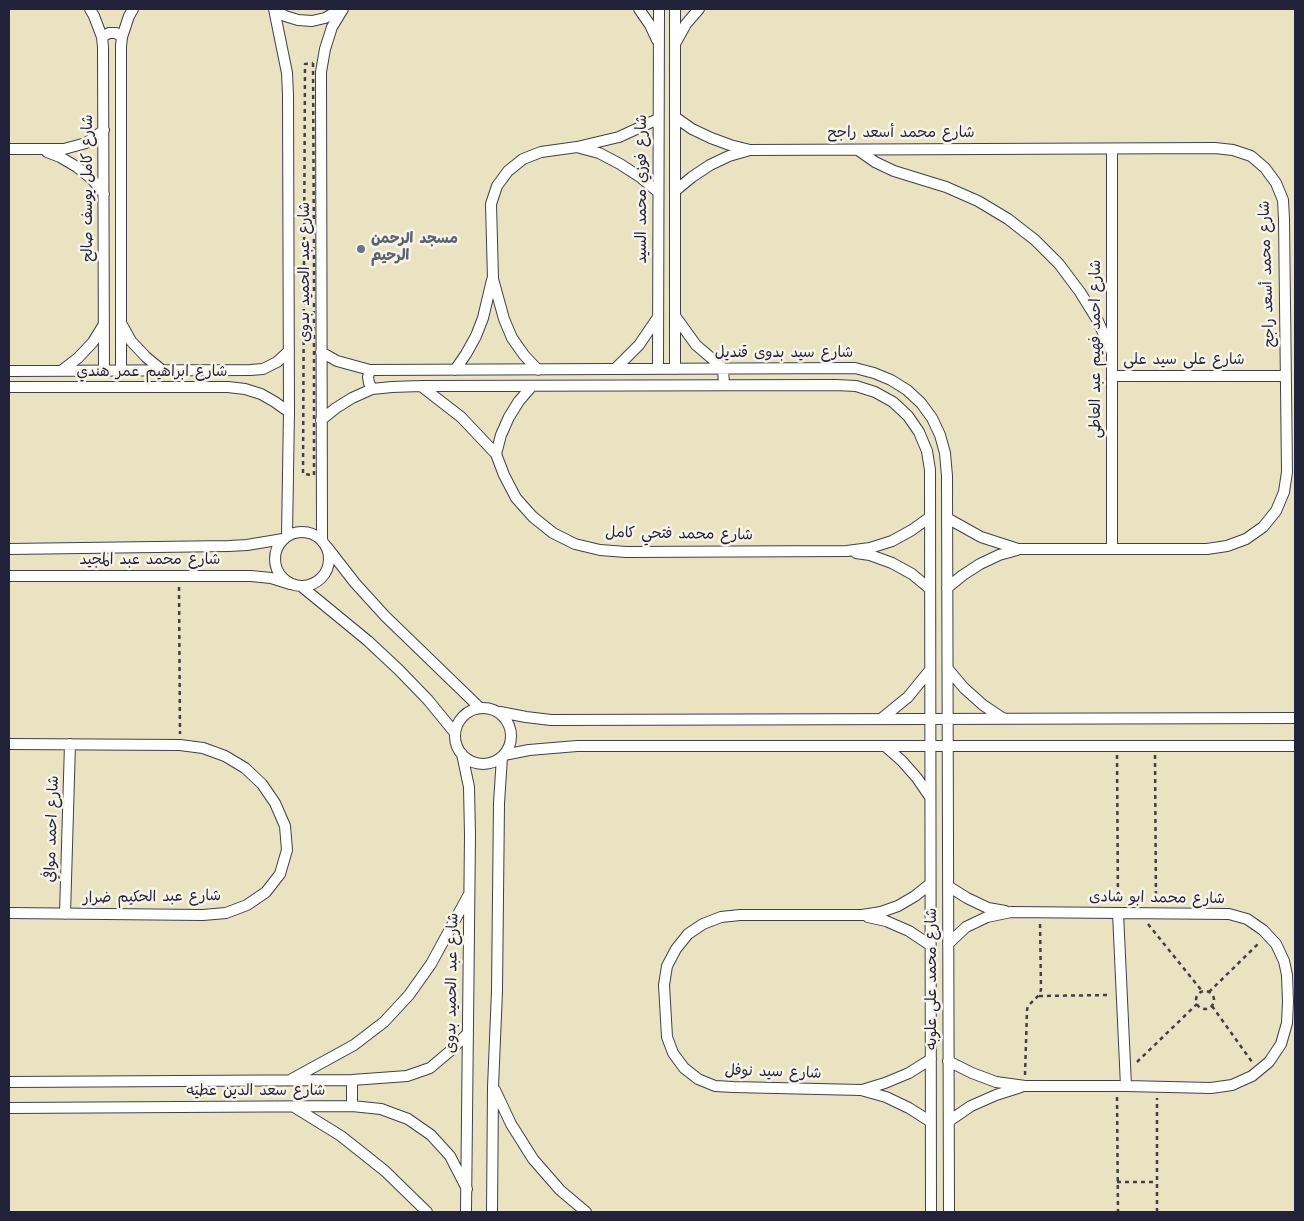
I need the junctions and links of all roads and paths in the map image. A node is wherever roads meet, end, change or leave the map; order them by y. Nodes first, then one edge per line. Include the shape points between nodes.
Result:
1 (90, 9) edge
2 (133, 9) edge
3 (274, 9) edge
4 (342, 9) edge
5 (639, 9) edge
6 (659, 9) edge
7 (675, 9) edge
8 (698, 9) edge
9 (122, 36) junction
10 (102, 37) junction
11 (675, 43) junction
12 (659, 44) junction
13 (675, 117) junction
14 (658, 119) junction
15 (104, 130) junction
16 (577, 147) junction
17 (9, 149) edge
18 (1112, 149) junction
19 (41, 150) junction
20 (750, 150) junction
21 (858, 150) junction
22 (675, 191) junction
23 (658, 192) junction
24 (104, 194) junction
25 (493, 279) junction
26 (658, 316) junction
27 (675, 316) junction
28 (121, 322) junction
29 (104, 324) junction
30 (288, 351) junction
31 (321, 352) junction
32 (1112, 352) junction
33 (723, 368) junction
34 (615, 369) junction
35 (658, 369) junction
36 (674, 369) junction
37 (370, 370) junction
38 (455, 370) junction
39 (538, 370) junction
40 (9, 371) edge
41 (61, 371) junction
42 (104, 371) junction
43 (121, 371) junction
44 (163, 371) junction
45 (1112, 376) junction
46 (1286, 376) junction
47 (724, 385) junction
48 (421, 386) junction
49 (532, 386) junction
50 (9, 388) edge
51 (372, 389) junction
52 (289, 412) junction
53 (321, 420) junction
54 (496, 454) junction
55 (930, 517) junction
56 (947, 518) junction
57 (285, 537) junction
58 (324, 544) junction
59 (9, 548) edge
60 (1018, 549) junction
61 (1112, 549) junction
62 (847, 551) junction
63 (9, 576) edge
64 (179, 576) junction
65 (296, 585) junction
66 (930, 588) junction
67 (947, 588) junction
68 (948, 669) junction
69 (930, 670) junction
70 (479, 707) junction
71 (500, 712) junction
72 (1295, 712) edge
73 (1277, 718) junction
74 (1295, 718) edge
75 (881, 719) junction
76 (930, 719) junction
77 (948, 719) junction
78 (1004, 719) junction
79 (455, 733) junction
80 (9, 744) edge
81 (70, 744) junction
82 (180, 745) junction
83 (885, 746) junction
84 (930, 746) junction
85 (948, 746) junction
86 (1117, 746) junction
87 (1155, 746) junction
88 (1273, 746) junction
89 (1295, 746) edge
90 (462, 754) junction
91 (1295, 754) edge
92 (503, 756) junction
93 (930, 797) junction
94 (930, 884) junction
95 (948, 886) junction
96 (469, 893) junction
97 (1011, 912) junction
98 (9, 913) edge
99 (1040, 913) junction
100 (1118, 913) junction
101 (1138, 913) junction
102 (1156, 913) junction
103 (65, 914) junction
104 (862, 915) junction
105 (1268, 935) junction
106 (948, 944) junction
107 (930, 945) junction
108 (1202, 991) junction
109 (1209, 992) junction
110 (1123, 994) junction
111 (1038, 996) junction
112 (1197, 1004) junction
113 (1212, 1006) junction
114 (467, 1034) junction
115 (930, 1059) junction
116 (948, 1061) junction
117 (1126, 1072) junction
118 (1258, 1072) junction
119 (290, 1080) junction
120 (352, 1080) junction
121 (9, 1082) edge
122 (1025, 1086) junction
123 (1121, 1086) junction
124 (1157, 1086) junction
125 (494, 1087) junction
126 (861, 1090) junction
127 (352, 1106) junction
128 (293, 1107) junction
129 (9, 1108) edge
130 (949, 1121) junction
131 (931, 1122) junction
132 (1117, 1182) junction
133 (1157, 1182) junction
134 (467, 1189) junction
135 (427, 1212) edge
136 (466, 1212) edge
137 (492, 1212) edge
138 (586, 1212) edge
139 (931, 1212) edge
140 (949, 1212) edge
141 (1118, 1212) edge
142 (1157, 1212) edge

1 - 10 street, شارع كامل يوسف صالح
2 - 9 street
3 - 4 street via 292,18 312,20
3 - 30 street, شارع عبد الحميد بدوى via 288,88
4 - 31 street, شارع عبد الحميد بدوى via 332,27 321,72
5 - 12 street
6 - 12 street, شارع فوزي محمد السيد
7 - 11 street
8 - 11 street
9 - 10 street via 109,33
9 - 28 street
10 - 15 street, شارع كامل يوسف صالح
11 - 13 street
12 - 14 street, شارع فوزي محمد السيد
13 - 20 street, شارع محمد أسعد راجح via 711,138
13 - 22 street
14 - 16 street via 619,138
14 - 23 street, شارع فوزي محمد السيد
15 - 19 street via 86,142 64,149
15 - 24 street, شارع كامل يوسف صالح
16 - 23 street via 599,153 620,164
16 - 25 street via 541,152 523,159 497,186 491,204
17 - 19 street
18 - 21 street, شارع محمد أسعد راجح
18 - 32 street, شارع احمد فهيم عبد العاطى
18 - 46 street, شارع محمد أسعد راجح via 1233,150 1250,156 1266,168 1283,200
19 - 24 street via 77,166
20 - 21 street, شارع محمد أسعد راجح
20 - 22 street, شارع محمد أسعد راجح via 710,165
21 - 32 street via 894,171 978,201 1035,240 1080,292
22 - 27 street
23 - 26 street, شارع فوزي محمد السيد
24 - 29 street, شارع كامل يوسف صالح
25 - 38 street via 476,336
25 - 39 street via 512,338
26 - 34 street via 639,345
26 - 35 street, شارع فوزي محمد السيد
27 - 33 street via 696,345
27 - 36 street
28 - 43 street
28 - 44 street via 136,347
29 - 41 street via 93,342
29 - 42 street, شارع كامل يوسف صالح
30 - 44 street, شارع ابراهيم عمر هندي via 263,369
30 - 52 street, شارع عبد الحميد بدوى
31 - 37 street, شارع سيد بدوى قنديل via 337,361
31 - 53 street, شارع عبد الحميد بدوى
32 - 45 street, شارع احمد فهيم عبد العاطى
33 - 36 street, شارع سيد بدوى قنديل
33 - 47 street
33 - 56 street, شارع سيد بدوى قنديل via 856,368 891,380 907,390 926,410 940,435 945,453
34 - 35 street, شارع سيد بدوى قنديل
34 - 39 street, شارع سيد بدوى قنديل
35 - 36 street, شارع سيد بدوى قنديل
37 - 38 street, شارع سيد بدوى قنديل
37 - 51 street via 368,377
38 - 39 street, شارع سيد بدوى قنديل
40 - 41 street, شارع ابراهيم عمر هندي
41 - 42 street, شارع ابراهيم عمر هندي
42 - 43 street, شارع ابراهيم عمر هندي
43 - 44 street, شارع ابراهيم عمر هندي
45 - 46 street, شارع على سيد على
45 - 61 street, شارع احمد فهيم عبد العاطى
46 - 61 street, شارع محمد أسعد راجح via 1287,472 1284,492 1276,511 1263,527 1246,539 1227,546
47 - 49 street, شارع سيد بدوى قنديل
47 - 55 street, شارع سيد بدوى قنديل via 856,386 893,402 908,416 927,451
48 - 49 street, شارع سيد بدوى قنديل
48 - 51 street, شارع سيد بدوى قنديل
48 - 54 street, شارع محمد فتحي كامل via 461,417
49 - 54 street via 509,417
50 - 52 street, شارع ابراهيم عمر هندي via 228,387 261,394
51 - 53 street, شارع سيد بدوى قنديل via 344,402
52 - 57 street, شارع عبد الحميد بدوى
53 - 58 street, شارع عبد الحميد بدوى
54 - 62 street, شارع محمد فتحي كامل via 516,498 532,517 553,533 576,544 626,552
55 - 62 street, شارع محمد فتحي كامل via 892,541
55 - 66 street, شارع سيد بدوى قنديل
56 - 60 street, شارع محمد أسعد راجح via 981,537
56 - 67 street, شارع سيد بدوى قنديل
57 - 58 street via 305,532
57 - 59 street, شارع محمد عبد المجيد via 229,546
57 - 65 street via 278,546 274,563 283,579
58 - 65 street via 329,556 325,574 310,585
58 - 70 street via 385,616
60 - 61 street, شارع محمد أسعد راجح
60 - 67 street, شارع محمد أسعد راجح via 980,564
62 - 66 street, شارع محمد فتحي كامل via 892,563
63 - 64 street, شارع محمد عبد المجيد
64 - 65 street, شارع محمد عبد المجيد via 251,576
64 - 82 path
65 - 79 street via 368,641 428,700
66 - 69 street, شارع سيد بدوى قنديل
67 - 68 street, شارع سيد بدوى قنديل
68 - 77 street, شارع سيد بدوى قنديل
68 - 78 street via 983,705
69 - 75 street via 908,697
69 - 76 street, شارع سيد بدوى قنديل
70 - 71 street
70 - 79 street via 462,716
71 - 75 street via 551,720
71 - 92 street via 512,733 509,748
72 - 73 street
73 - 74 street
73 - 78 street
75 - 76 street
76 - 77 street
76 - 84 street, شارع سيد بدوى قنديل
77 - 78 street
77 - 85 street, شارع سيد بدوى قنديل
79 - 90 street via 455,741
80 - 81 street, شارع عبد الحكيم ضرار
81 - 82 street, شارع عبد الحكيم ضرار
81 - 103 street, شارع احمد موافي
82 - 103 street, شارع عبد الحكيم ضرار via 203,748 225,756 262,784 285,826 287,850 280,874 266,892 247,905 226,913
83 - 84 street
83 - 92 street via 577,746
83 - 93 street via 902,761
84 - 85 street
84 - 93 street, شارع محمد على علوبه
85 - 86 street
85 - 95 street, شارع محمد على علوبه
86 - 87 street
86 - 100 path
87 - 88 street
87 - 102 path
88 - 89 street
88 - 91 street
90 - 92 street via 477,764 494,762
90 - 96 street, شارع عبد الحميد بدوى via 469,787
92 - 125 street via 499,804
93 - 94 street, شارع محمد على علوبه
94 - 104 street, شارع سيد نوفل via 898,906
94 - 107 street, شارع محمد على علوبه
95 - 97 street, شارع محمد ابو شادى via 988,908
95 - 106 street, شارع محمد على علوبه
96 - 114 street, شارع عبد الحميد بدوى
96 - 119 street via 431,964 410,995 384,1022 354,1045
97 - 99 street, شارع محمد ابو شادى
97 - 106 street, شارع محمد ابو شادى via 987,916 966,927
98 - 103 street, شارع عبد الحكيم ضرار
99 - 100 street, شارع محمد ابو شادى
99 - 111 path via 1041,990
100 - 101 street, شارع محمد ابو شادى
100 - 110 street
101 - 102 street, شارع محمد ابو شادى
101 - 108 path
102 - 105 street, شارع محمد ابو شادى via 1228,914 1247,919
104 - 107 street, شارع سيد نوفل via 909,931
104 - 126 street, شارع سيد نوفل via 721,917 688,934 672,957 664,985 667,1036 673,1054 698,1079 715,1086
105 - 109 path
105 - 118 street, شارع محمد ابو شادى via 1284,961 1287,1022 1281,1044
106 - 116 street, شارع محمد على علوبه
107 - 115 street, شارع محمد على علوبه
108 - 109 path
108 - 112 path via 1197,995
109 - 113 path via 1214,997
110 - 111 path
110 - 117 street
111 - 122 path via 1027,1010
112 - 113 path via 1202,1009
112 - 117 path
113 - 118 path
114 - 120 street, شارع سعد الدين عطيه via 430,1068 407,1076
114 - 134 street, شارع عبد الحميد بدوى
115 - 126 street, شارع سيد نوفل via 909,1073
115 - 131 street, شارع محمد على علوبه
116 - 122 street, شارع محمد ابو شادى via 996,1082
116 - 130 street, شارع محمد على علوبه
117 - 123 street
118 - 124 street, شارع محمد ابو شادى via 1232,1085 1210,1088
119 - 120 street, شارع سعد الدين عطيه
119 - 121 street, شارع سعد الدين عطيه
120 - 127 street
122 - 123 street, شارع محمد ابو شادى
122 - 130 street, شارع محمد ابو شادى via 971,1106
123 - 124 street, شارع محمد ابو شادى
123 - 132 path
124 - 133 path
125 - 137 street
125 - 138 street via 511,1124 533,1159 560,1190
126 - 131 street, شارع سيد نوفل via 894,1100
127 - 128 street, شارع سعد الدين عطيه
127 - 134 street, شارع سعد الدين عطيه via 381,1109 408,1119 431,1135 450,1156
128 - 129 street, شارع سعد الدين عطيه
128 - 135 street via 341,1136 386,1171
130 - 140 street, شارع محمد على علوبه
131 - 139 street, شارع محمد على علوبه
132 - 133 path
132 - 141 path
133 - 142 path
134 - 136 street, شارع عبد الحميد بدوى

